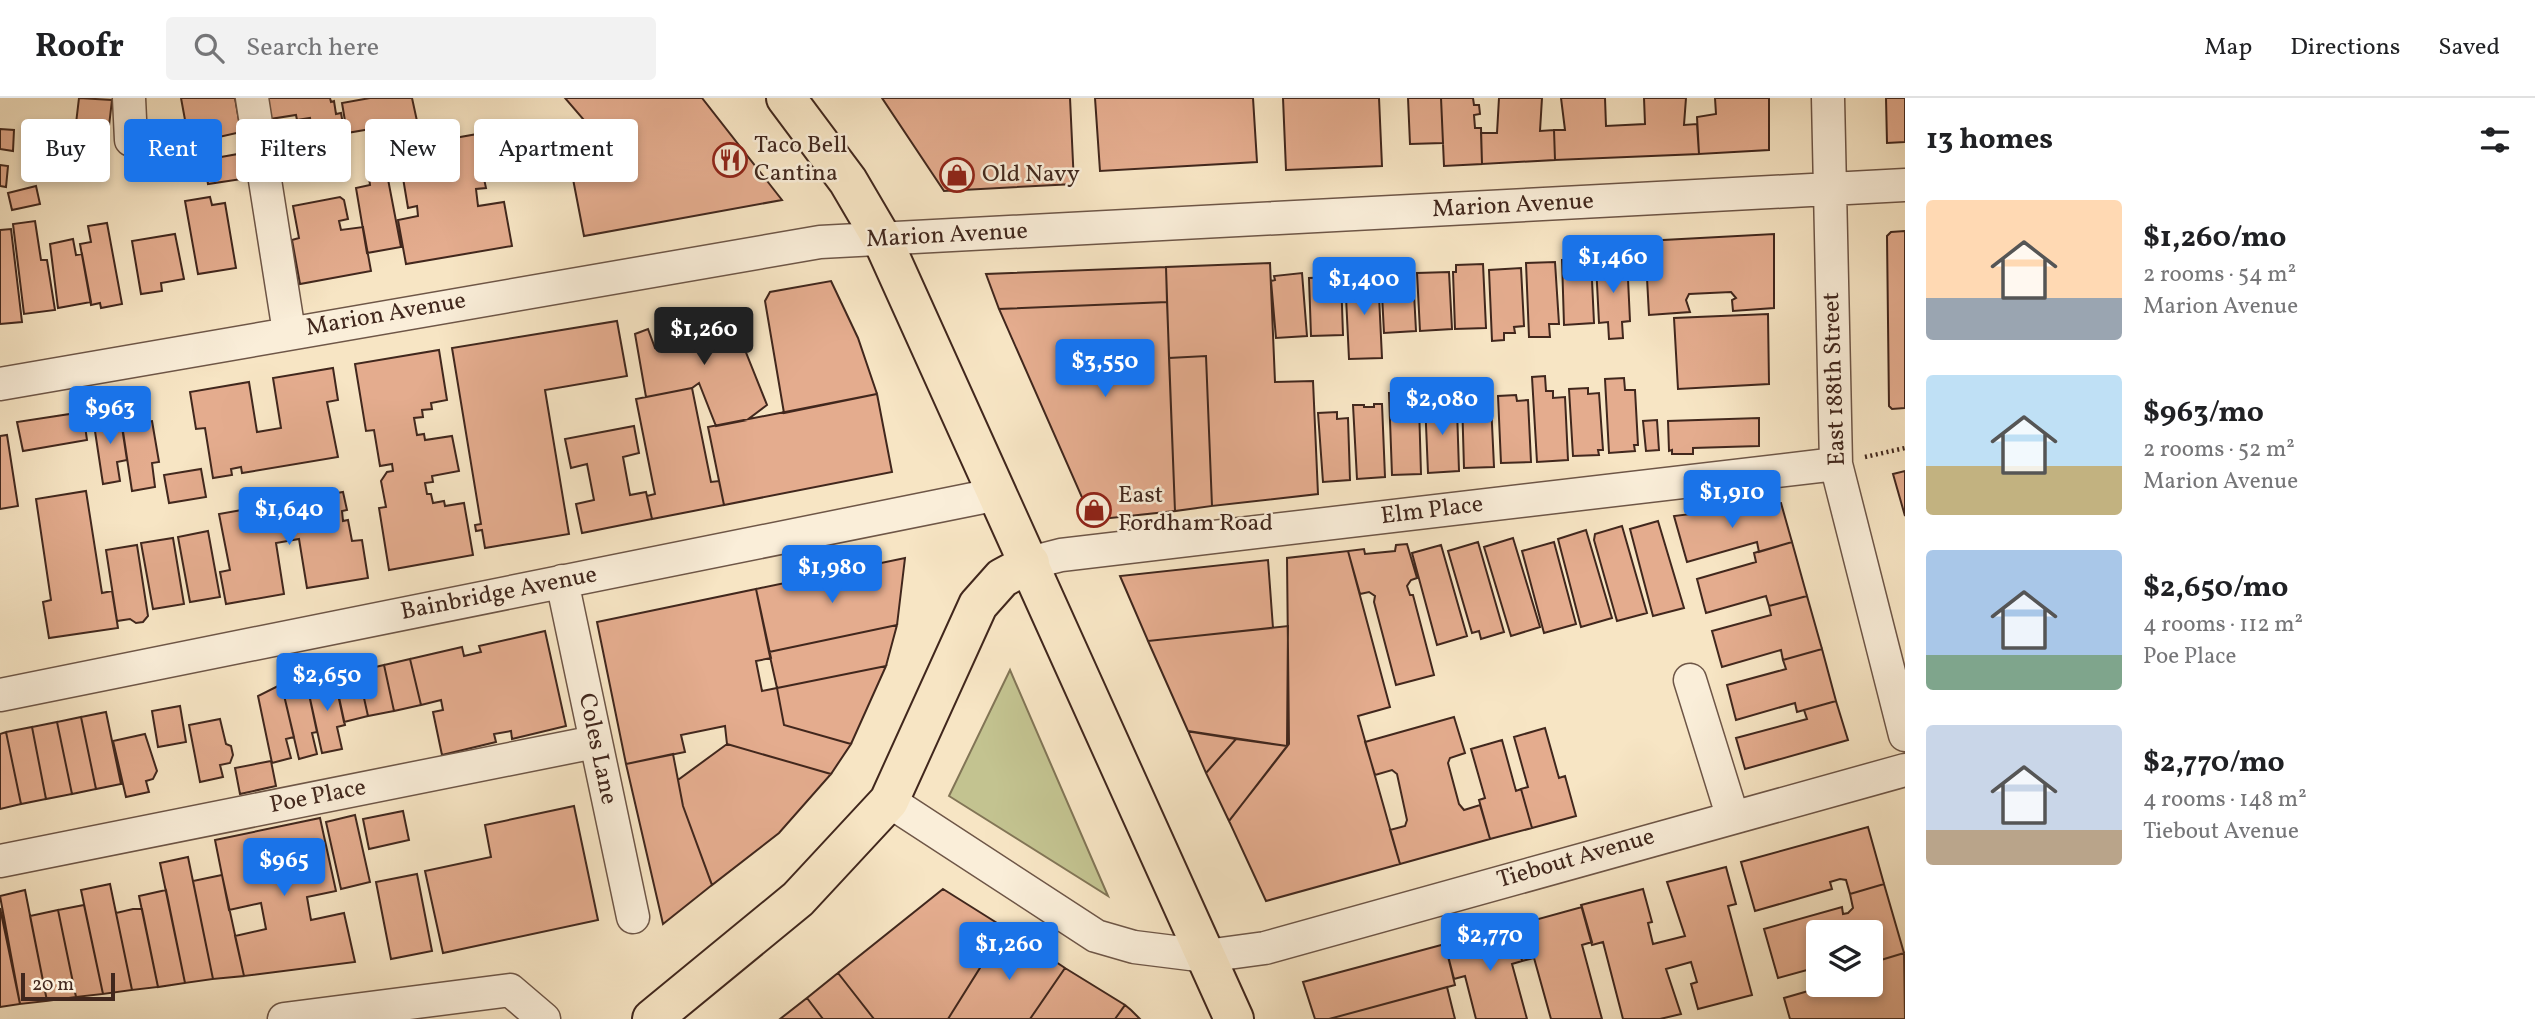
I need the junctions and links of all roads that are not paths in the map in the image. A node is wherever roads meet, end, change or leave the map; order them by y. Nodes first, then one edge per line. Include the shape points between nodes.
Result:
1 (129, 98) edge
2 (252, 98) edge
3 (786, 98) edge
4 (1828, 98) edge
5 (130, 119) edge
6 (1905, 185) edge
7 (1828, 189) junction
8 (882, 239) junction
9 (289, 332) junction
10 (0, 384) edge
11 (1836, 464) junction
12 (998, 494) junction
13 (1030, 563) junction
14 (562, 581) junction
15 (1690, 680) dead end
16 (0, 695) edge
17 (1905, 735) edge
18 (595, 742) junction
19 (1905, 769) edge
20 (889, 801) junction
21 (1732, 815) junction
22 (0, 861) edge
23 (633, 917) dead end
24 (1206, 956) junction
25 (284, 1019) edge
26 (544, 1019) edge
27 (652, 1019) edge
28 (1234, 1019) edge

1 - 5 street
2 - 9 street
3 - 8 main road via 848,181
4 - 7 street, East 188th Street
6 - 7 street, Marion Avenue
7 - 8 street, Marion Avenue
7 - 11 street, East 188th Street
8 - 9 street, Marion Avenue via 820,242
8 - 12 main road
9 - 10 street, Marion Avenue
11 - 13 street, Elm Place via 1061,555
11 - 17 street, East 188th Street
12 - 13 main road
12 - 14 street, Bainbridge Avenue
13 - 20 main road via 1002,578 978,605
13 - 24 main road
14 - 16 street, Bainbridge Avenue
14 - 18 street, Coles Lane
15 - 21 street
18 - 22 street, Poe Place
18 - 23 street, Coles Lane
19 - 21 street, Tiebout Avenue
20 - 24 street via 1096,936 1134,947
20 - 27 main road via 799,899
21 - 24 street, Tiebout Avenue via 1265,948
24 - 28 main road
25 - 26 street via 510,990

